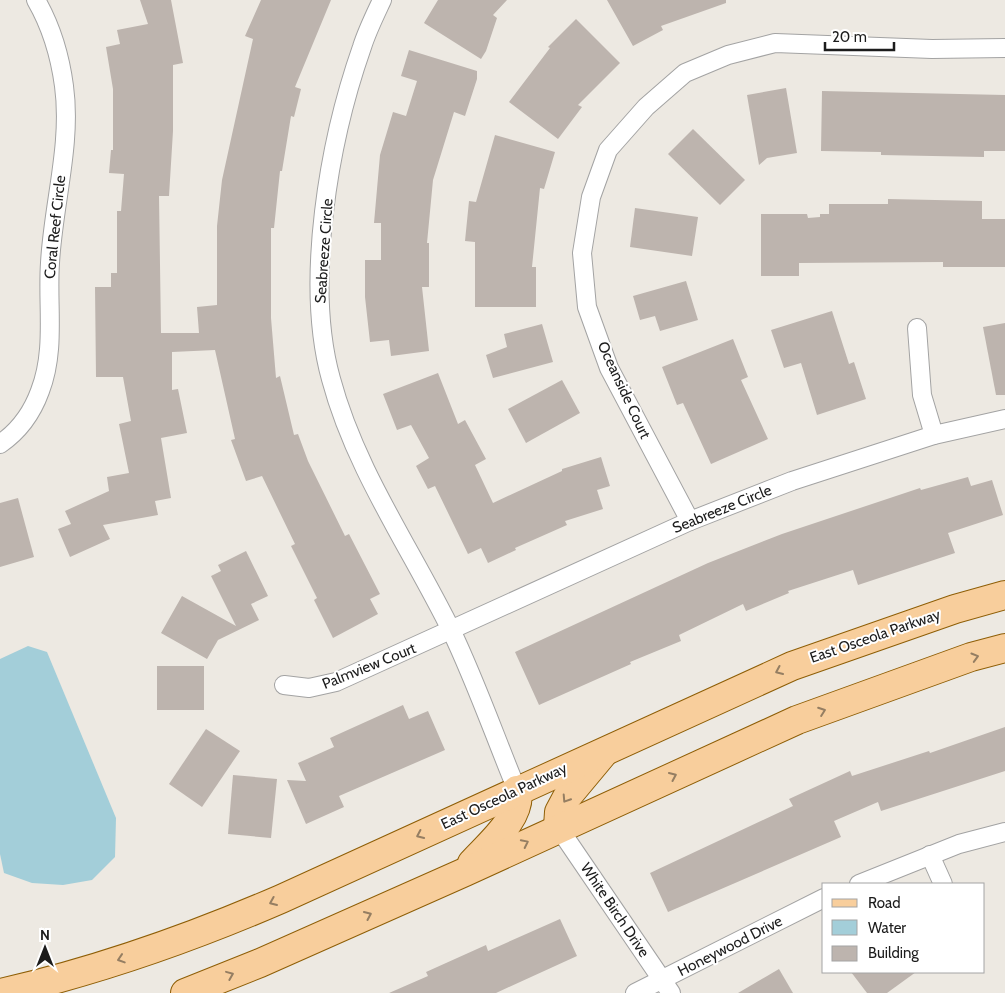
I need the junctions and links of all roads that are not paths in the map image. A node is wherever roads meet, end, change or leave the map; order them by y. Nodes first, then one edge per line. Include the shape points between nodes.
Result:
1 (36, 0) edge
2 (382, 0) edge
3 (1005, 48) edge
4 (917, 328) dead end
5 (1005, 419) edge
6 (934, 435) junction
7 (0, 444) edge
8 (690, 521) junction
9 (1005, 595) edge
10 (451, 632) junction
11 (1005, 648) edge
12 (284, 686) dead end
13 (608, 748) junction
14 (517, 790) junction
15 (558, 827) junction
16 (1005, 832) edge
17 (930, 856) junction
18 (465, 872) junction
19 (862, 883) edge
20 (943, 883) edge
21 (822, 899) edge
22 (667, 987) edge
23 (1, 993) edge
24 (185, 993) edge
25 (635, 993) edge

1 - 7 street, Coral Reef Circle via 60,61 66,109 50,263 49,350 41,390 33,408 22,425
2 - 10 street, Seabreeze Circle via 362,46 342,118 320,260 320,313 330,378 354,448
3 - 8 street, Oceanside Court via 932,49 775,43 728,55 685,73 646,107 608,150 591,197 582,253 587,307 609,368
4 - 6 street via 922,395
5 - 6 street, Seabreeze Circle
6 - 8 street, Seabreeze Circle via 792,482
8 - 10 street, Seabreeze Circle
9 -> 13 main road, East Osceola Parkway via 954,609 792,666
10 - 12 street, Palmview Court via 336,682 309,688
10 - 14 street, Seabreeze Circle
15 -> 11 main road via 797,720 971,657
13 - 14 main road, East Osceola Parkway
13 -> 15 main road via 566,797 558,812
14 - 18 main road via 519,799 510,819
14 -> 23 main road, East Osceola Parkway via 297,892 204,931 85,971
18 -> 15 main road
15 - 22 street, White Birch Drive
16 - 17 street via 959,844
17 - 19 street
17 - 20 street
24 -> 18 main road
21 - 22 street, Honeywood Drive
22 - 25 street, Honeywood Drive

